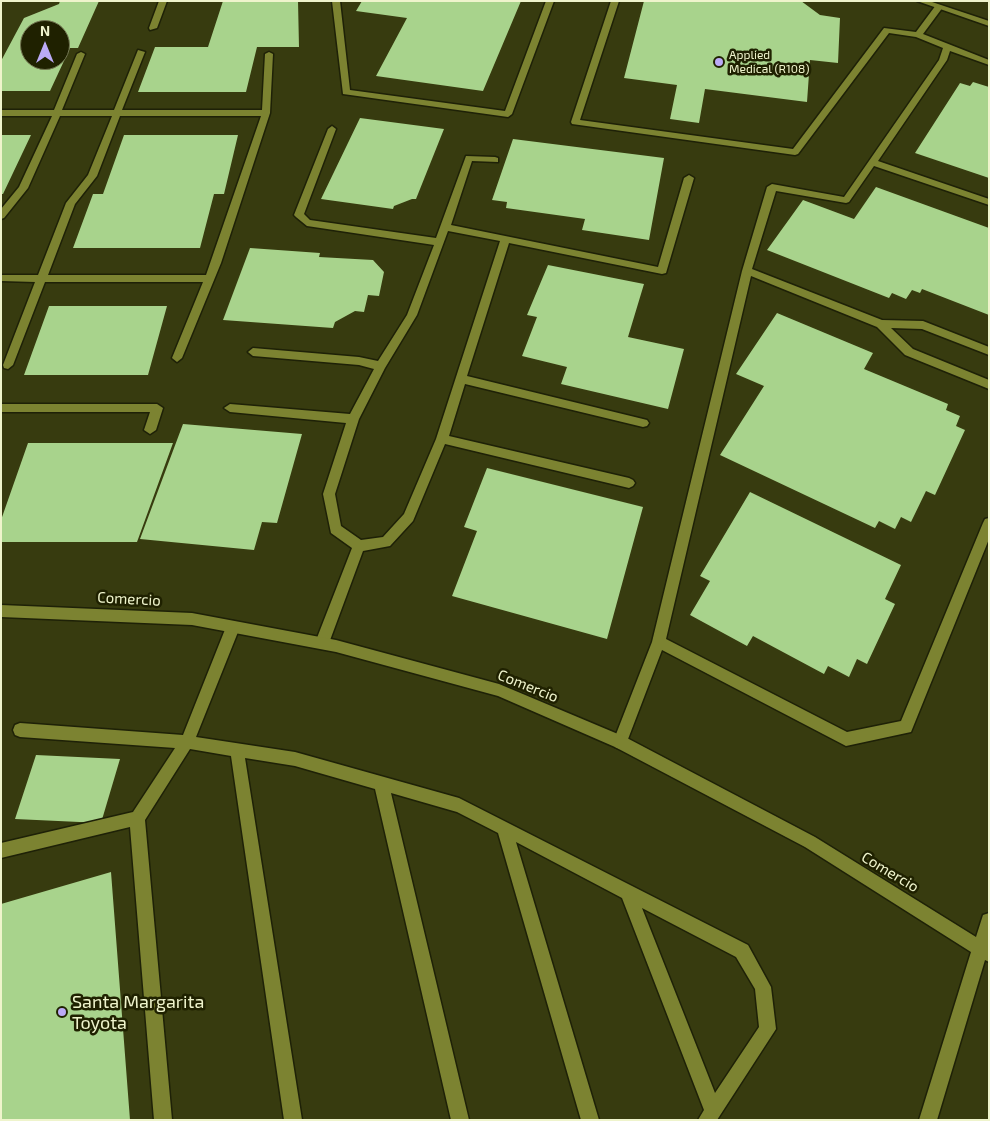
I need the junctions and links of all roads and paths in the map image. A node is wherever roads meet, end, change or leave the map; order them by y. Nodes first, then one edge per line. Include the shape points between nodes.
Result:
1 (163, 1) edge
2 (336, 1) edge
3 (550, 1) edge
4 (615, 1) edge
5 (921, 1) edge
6 (939, 7) junction
7 (989, 24) edge
8 (153, 28) dead end
9 (918, 35) junction
10 (947, 48) junction
11 (141, 52) dead end
12 (81, 54) dead end
13 (269, 54) dead end
14 (989, 63) edge
15 (1, 113) edge
16 (57, 113) junction
17 (266, 113) junction
18 (118, 114) junction
19 (332, 129) dead end
20 (495, 160) dead end
21 (873, 162) junction
22 (689, 178) dead end
23 (989, 202) edge
24 (1, 216) edge
25 (445, 227) junction
26 (505, 240) junction
27 (439, 242) junction
28 (747, 271) junction
29 (1, 278) edge
30 (42, 278) junction
31 (210, 279) junction
32 (882, 324) junction
33 (989, 351) edge
34 (253, 352) dead end
35 (177, 358) dead end
36 (8, 365) dead end
37 (380, 366) junction
38 (461, 379) junction
39 (989, 385) edge
40 (1, 408) edge
41 (230, 408) dead end
42 (353, 419) junction
43 (643, 423) dead end
44 (150, 430) dead end
45 (442, 439) junction
46 (629, 483) dead end
47 (989, 523) edge
48 (359, 546) junction
49 (1, 611) edge
50 (232, 627) junction
51 (659, 642) junction
52 (322, 643) junction
53 (20, 730) dead end
54 (187, 742) junction
55 (620, 742) junction
56 (237, 750) junction
57 (381, 783) junction
58 (137, 818) junction
59 (504, 828) junction
60 (1, 851) edge
61 (628, 892) junction
62 (989, 921) edge
63 (985, 951) edge
64 (710, 1115) edge
65 (163, 1120) edge
66 (293, 1120) edge
67 (460, 1120) edge
68 (590, 1120) edge
69 (928, 1120) edge

1 - 8 street
2 - 3 street via 346,92 508,114
4 - 9 street via 575,122 795,152 887,30
5 - 6 street
6 - 7 street
6 - 9 street
9 - 10 street
10 - 14 street
10 - 21 street via 943,60
11 - 18 street
12 - 16 street
13 - 17 street
15 - 16 street
16 - 18 street
16 - 24 street via 23,188
17 - 18 street
17 - 31 street
18 - 30 street via 92,176 71,203
19 - 27 street via 299,215 307,222
20 - 25 street via 469,158
21 - 23 street
21 - 28 street via 846,200 772,187
22 - 26 street via 662,271
25 - 26 street
25 - 27 street
26 - 38 street
27 - 37 street via 412,315
28 - 32 street
28 - 51 street
29 - 30 street
30 - 31 street
30 - 36 street
31 - 35 street
32 - 33 street via 923,325
32 - 39 street via 909,352
34 - 37 street via 359,361
37 - 42 street
38 - 43 street
38 - 45 street
40 - 44 street via 157,408
41 - 42 street
42 - 48 street via 329,494 336,529
45 - 46 street
45 - 48 street via 409,517 386,542
47 - 51 street via 906,727 846,739
48 - 52 street
49 - 50 street, Comercio via 192,619
50 - 52 street, Comercio
50 - 54 street
51 - 55 street
52 - 55 street, Comercio via 499,690
53 - 54 street
54 - 56 street
54 - 58 street
55 - 63 street, Comercio via 810,842
56 - 57 street via 295,759
56 - 66 street
57 - 59 street via 459,805
57 - 67 street
58 - 60 street
58 - 65 street
59 - 61 street
59 - 68 street
61 - 64 street
61 - 64 street via 742,951 763,987 768,1029
62 - 63 street
63 - 69 street

